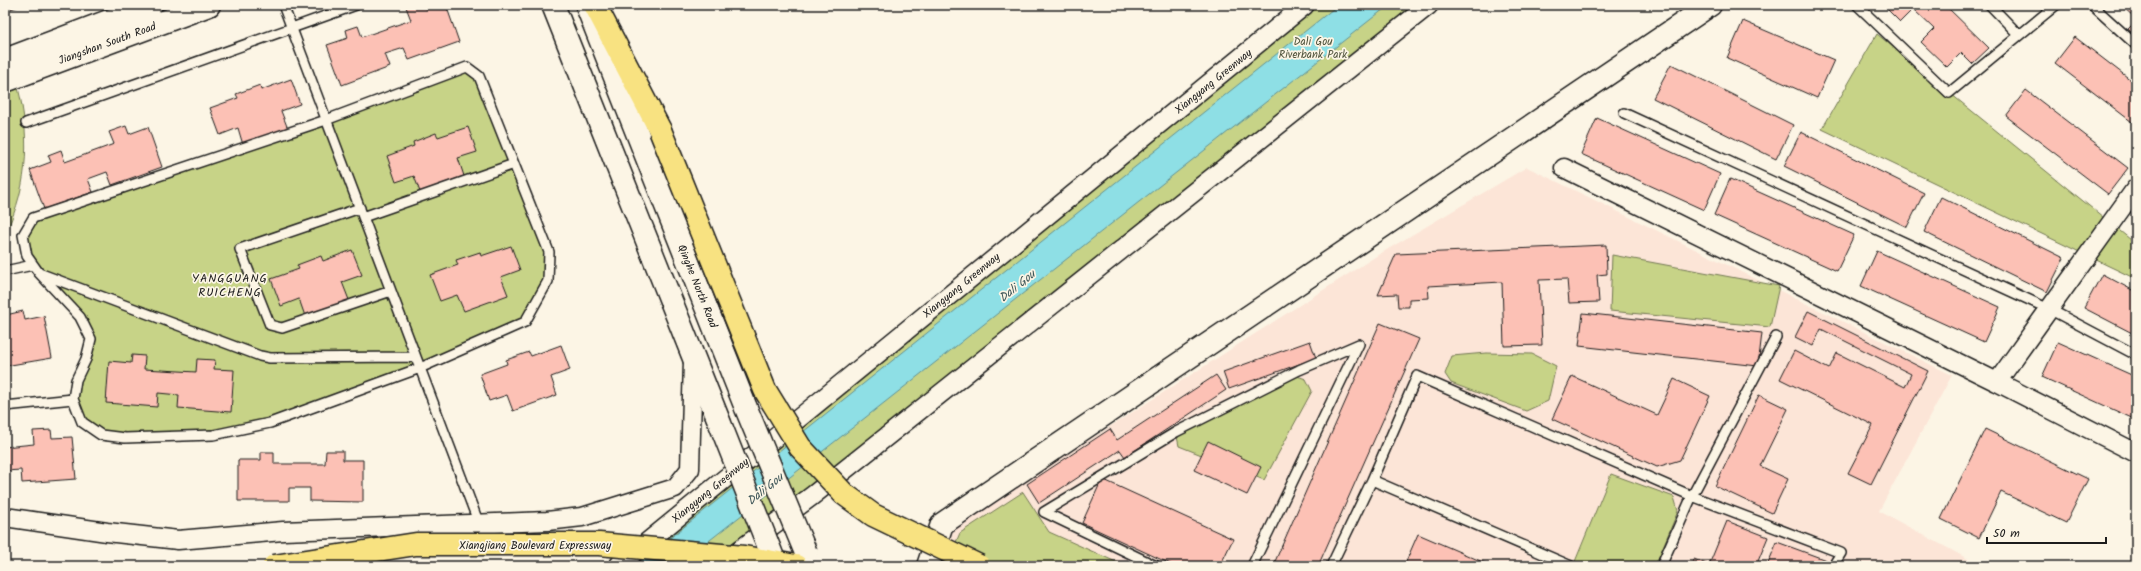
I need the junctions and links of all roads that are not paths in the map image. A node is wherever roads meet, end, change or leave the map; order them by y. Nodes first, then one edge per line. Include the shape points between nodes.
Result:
1 (151, 5) edge
2 (209, 5) edge
3 (283, 5) edge
4 (356, 5) edge
5 (553, 5) edge
6 (586, 5) edge
7 (595, 5) edge
8 (1305, 5) edge
9 (1429, 5) edge
10 (1710, 5) edge
11 (1856, 5) edge
12 (1990, 5) edge
13 (2056, 5) edge
14 (2092, 5) edge
15 (292, 29) junction
16 (2019, 35) junction
17 (2136, 45) edge
18 (5, 60) edge
19 (5, 81) edge
20 (1624, 113) dead end
21 (326, 120) junction
22 (26, 123) dead end
23 (514, 164) junction
24 (1564, 168) dead end
25 (2136, 188) edge
26 (361, 213) junction
27 (33, 265) junction
28 (5, 271) edge
29 (39, 273) junction
30 (391, 291) junction
31 (2049, 309) junction
32 (1776, 337) dead end
33 (2136, 355) edge
34 (416, 357) junction
35 (693, 357) junction
36 (420, 368) junction
37 (1997, 382) junction
38 (73, 399) junction
39 (5, 406) edge
40 (2136, 453) edge
41 (1372, 480) junction
42 (1692, 496) junction
43 (5, 517) edge
44 (479, 524) junction
45 (794, 563) edge
46 (274, 566) edge
47 (618, 566) edge
48 (718, 566) edge
49 (928, 566) edge
50 (979, 566) edge
51 (1156, 566) edge
52 (1252, 566) edge
53 (1331, 566) edge
54 (1571, 566) edge
55 (1662, 566) edge
56 (1833, 566) edge

1 - 18 street, Jiangshan South Road
2 - 19 street, Jiangshan South Road
3 - 15 lane
4 - 15 lane
5 - 35 street
6 - 45 street, Qinghe North Road, bridge via 746,408
7 - 50 highway, bridge via 660,130 765,390 800,447 844,494 873,514
8 - 47 street, Xiangyang Greenway
9 - 48 street via 812,496
10 - 49 street via 942,524
11 - 16 lane via 1949,93
12 - 16 lane
13 - 16 lane
14 - 17 lane
15 - 21 lane
15 - 22 lane
20 - 31 lane
21 - 23 lane via 467,67 479,76
21 - 26 lane
21 - 27 lane via 33,218 23,235 27,256
23 - 26 lane
23 - 36 lane via 549,252 548,280 525,322
24 - 37 street
25 - 31 street
26 - 30 lane
26 - 30 lane via 240,248 270,326 282,328
27 - 28 lane
27 - 29 lane
29 - 34 lane via 260,356
29 - 38 lane via 80,317 90,339 86,358 76,380
30 - 34 lane
31 - 33 lane
31 - 37 street
32 - 42 lane
34 - 36 lane
35 - 44 street via 690,469 675,488 582,517
35 - 45 street, bridge via 719,421
36 - 38 lane via 270,423 213,435 125,438 101,435 82,422
36 - 44 lane
37 - 40 street
38 - 39 lane
41 - 42 lane via 1417,376
41 - 53 lane
41 - 54 lane
42 - 55 lane
42 - 56 lane via 1841,553
43 - 44 street via 178,540 283,531
45 - 46 highway, Xiangjiang Boulevard Expressway, bridge via 599,544 416,544
51 - 52 lane via 1044,512 1176,432 1299,370 1359,344

